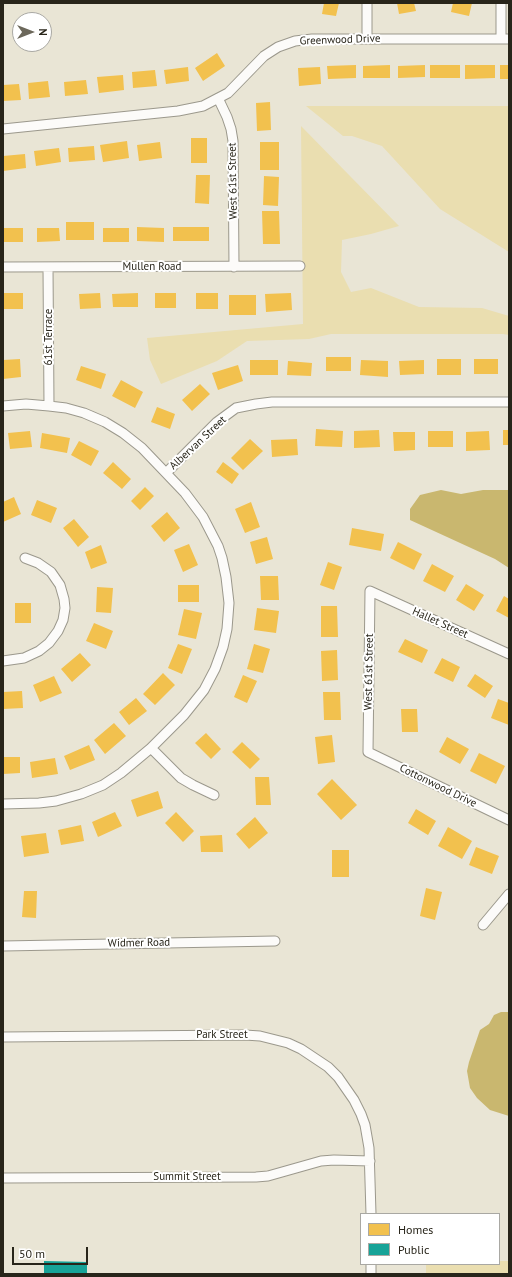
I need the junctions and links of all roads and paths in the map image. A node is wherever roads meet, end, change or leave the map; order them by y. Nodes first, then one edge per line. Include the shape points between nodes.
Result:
1 (367, 3) edge
2 (501, 3) edge
3 (367, 39) junction
4 (505, 39) edge
5 (218, 98) junction
6 (3, 129) edge
7 (300, 266) dead end
8 (3, 267) edge
9 (48, 267) junction
10 (234, 267) junction
11 (509, 402) edge
12 (3, 406) edge
13 (49, 406) junction
14 (166, 473) junction
15 (25, 558) dead end
16 (370, 591) joint
17 (509, 654) edge
18 (3, 661) edge
19 (151, 748) junction
20 (368, 752) joint
21 (214, 795) dead end
22 (3, 804) edge
23 (509, 820) edge
24 (509, 894) edge
25 (483, 925) dead end
26 (275, 941) dead end
27 (3, 946) edge
28 (3, 1036) edge
29 (370, 1161) junction
30 (3, 1178) edge
31 (371, 1213) edge

1 - 3 street
2 - 4 street
3 - 4 street, Greenwood Drive
3 - 5 street, Greenwood Drive via 312,39 278,47 264,56 228,93
5 - 6 street, Greenwood Drive via 203,106 178,111
5 - 10 street, West 61st Street via 227,117 233,141
7 - 10 street, Mullen Road
8 - 9 street, Mullen Road
9 - 10 street, Mullen Road
9 - 13 street, 61st Terrace
11 - 14 street, Albervan Street via 272,402 236,408 217,422
12 - 13 street, Albervan Street
13 - 14 street, Albervan Street via 78,411 105,422 142,448
14 - 19 street via 193,502 218,546 229,603 223,647 204,690 184,715
15 - 18 street via 51,572 60,585 65,608 63,620 49,643 39,651 24,658
16 - 17 street, Hallet Street
16 - 20 street, West 61st Street
19 - 21 street via 182,778
19 - 22 street via 121,773 81,794 56,801
20 - 23 street, Cottonwood Drive
24 - 25 street
26 - 27 street, Widmer Road
28 - 29 street, Park Street via 245,1035 288,1043 328,1067 346,1088 365,1125
29 - 30 street, Summit Street via 321,1161 256,1177
29 - 31 street

